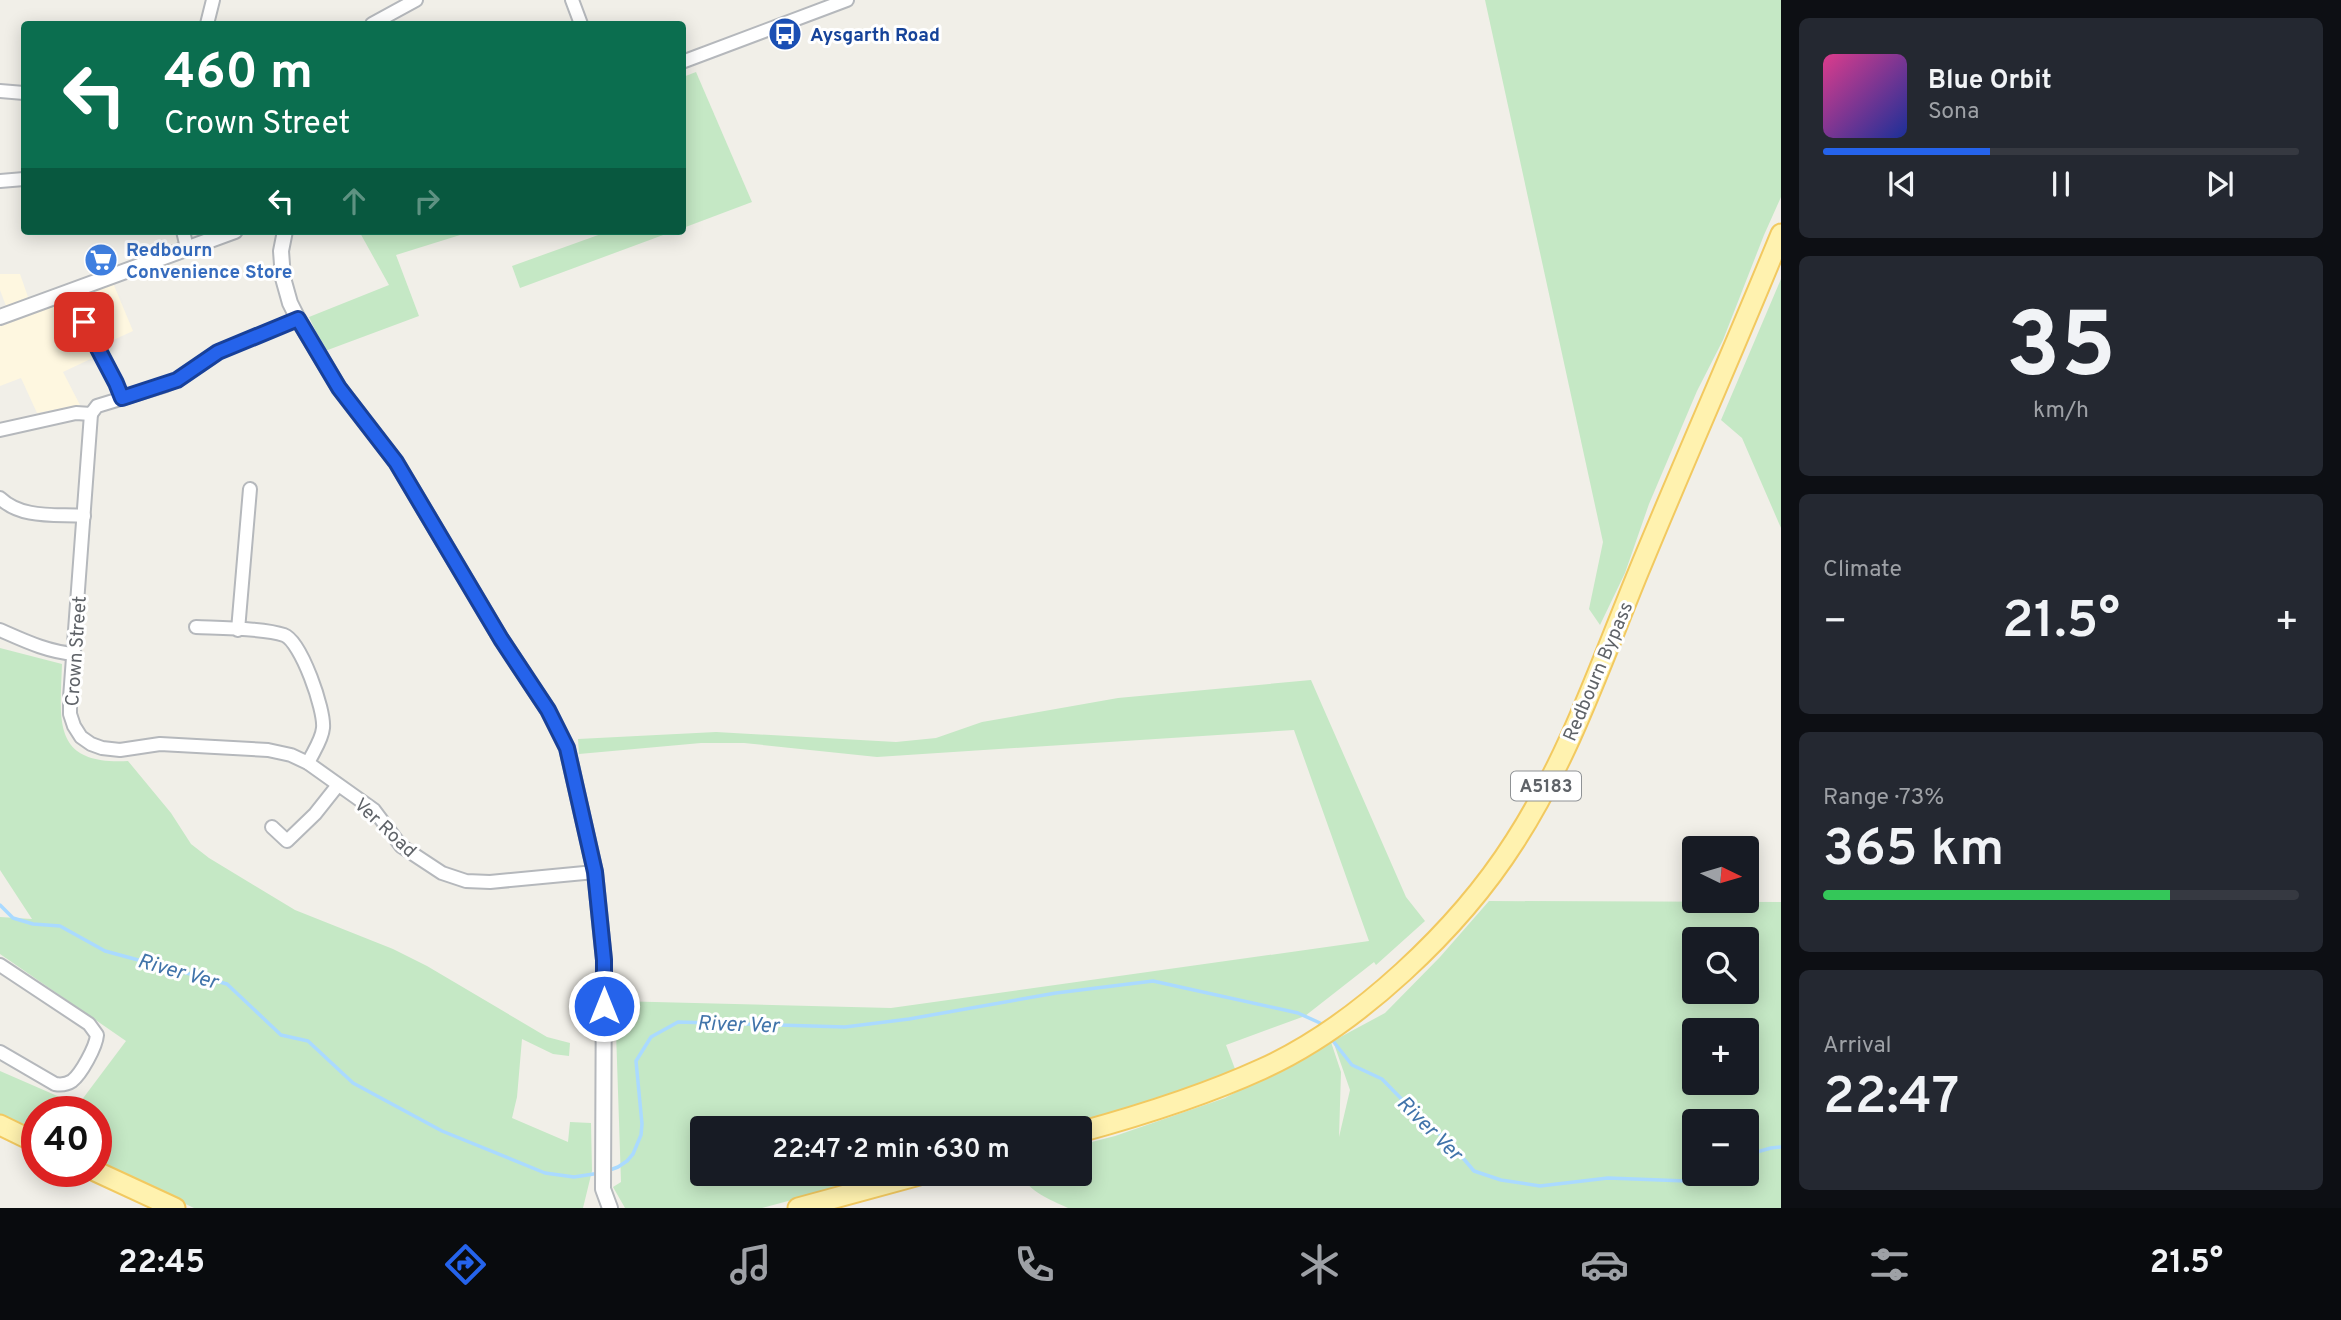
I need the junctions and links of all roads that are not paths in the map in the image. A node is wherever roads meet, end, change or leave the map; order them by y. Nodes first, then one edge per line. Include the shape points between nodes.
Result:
1 (213, 0) edge
2 (416, 0) edge
3 (572, 0) edge
4 (847, 0) edge
5 (816, 5) edge
6 (208, 21) edge
7 (378, 21) edge
8 (581, 21) edge
9 (686, 60) edge
10 (0, 91) edge
11 (21, 93) edge
12 (21, 180) edge
13 (0, 181) edge
14 (1781, 234) edge
15 (184, 235) edge
16 (224, 235) edge
17 (284, 235) edge
18 (187, 248) junction
19 (75, 299) junction
20 (0, 317) edge
21 (298, 319) junction
22 (122, 398) junction
23 (91, 414) junction
24 (0, 430) edge
25 (250, 489) dead end
26 (0, 498) edge
27 (84, 516) junction
28 (197, 626) dead end
29 (0, 630) edge
30 (238, 630) junction
31 (75, 654) junction
32 (308, 763) junction
33 (338, 785) junction
34 (272, 827) dead end
35 (595, 872) junction
36 (0, 965) edge
37 (0, 1052) edge
38 (0, 1125) edge
39 (1092, 1128) edge
40 (21, 1135) edge
41 (112, 1179) edge
42 (603, 1183) junction
43 (879, 1186) edge
44 (175, 1208) edge
45 (595, 1208) edge
46 (610, 1208) edge
47 (798, 1208) edge

1 - 6 street
2 - 7 street
3 - 8 street
4 - 5 street
5 - 9 street
10 - 11 street
12 - 13 street
14 - 39 main road, Redbourn Bypass / A5183 via 1560,758 1514,842 1475,896 1409,967 1311,1042 1197,1097
15 - 18 street
16 - 18 street
17 - 21 street via 282,278
18 - 19 street
19 - 20 street
19 - 22 street
21 - 22 street via 218,352 177,380
21 - 35 street via 339,388 396,462 548,710 567,748
22 - 23 street
23 - 24 street via 76,413
23 - 27 street, Crown Street
25 - 30 street
26 - 27 street via 27,513
27 - 31 street, Crown Street
28 - 30 street
29 - 31 street via 36,646
30 - 32 street via 283,635 301,655 323,721
31 - 32 street, Crown Street via 70,714 81,737 91,744 113,750 160,744 268,750
32 - 33 street, Ver Road
33 - 34 street via 287,841
33 - 35 street, Ver Road via 374,810 401,846 442,873 490,882
35 - 42 street via 604,960
36 - 37 street via 89,1024 97,1035 74,1080 62,1085
38 - 40 main road
41 - 44 main road
42 - 45 street
42 - 46 street
43 - 47 main road

